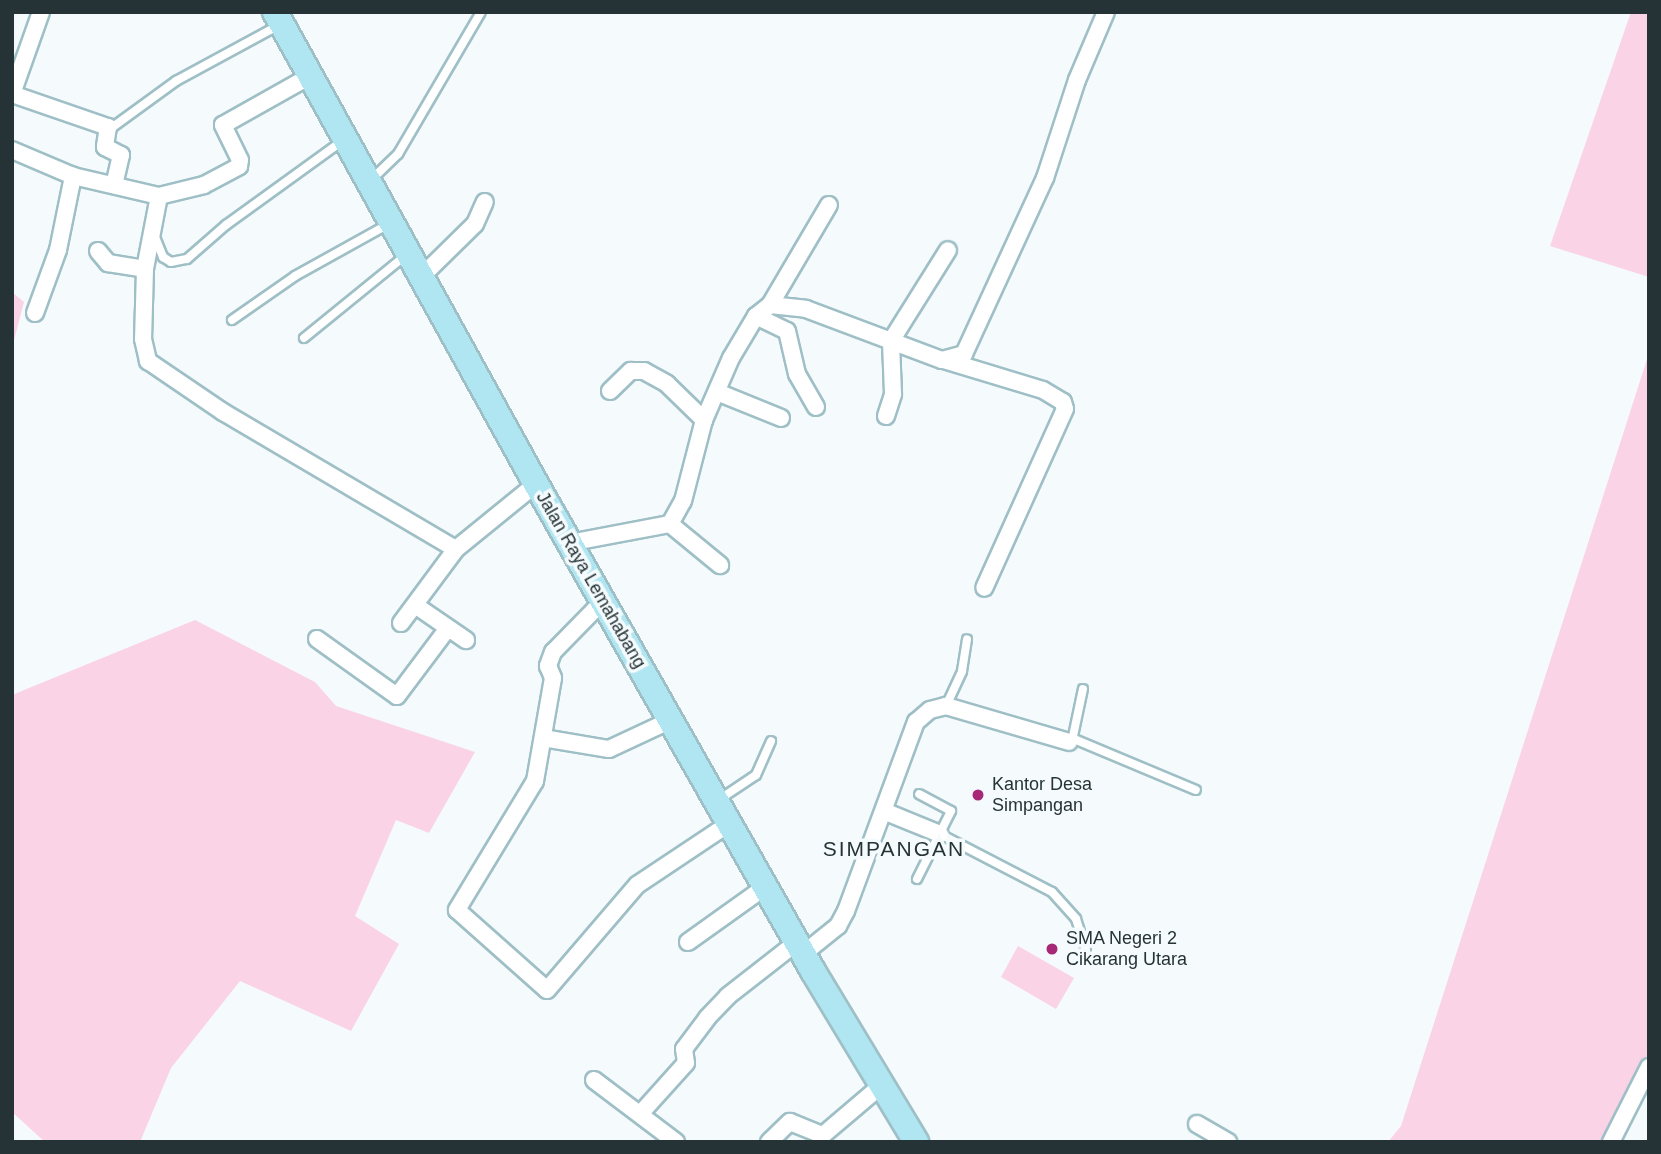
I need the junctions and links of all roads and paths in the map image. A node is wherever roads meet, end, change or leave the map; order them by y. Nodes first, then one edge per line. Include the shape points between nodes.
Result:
1 (41, 12) edge
2 (481, 12) edge
3 (1106, 12) edge
4 (278, 18) edge
5 (310, 76) junction
6 (110, 129) junction
7 (344, 140) junction
8 (12, 150) edge
9 (73, 176) junction
10 (368, 183) junction
11 (114, 185) junction
12 (159, 196) junction
13 (485, 202) dead end
14 (829, 205) dead end
15 (390, 224) junction
16 (152, 229) junction
17 (948, 250) dead end
18 (98, 251) dead end
19 (407, 254) junction
20 (145, 269) junction
21 (420, 278) junction
22 (770, 305) junction
23 (35, 313) dead end
24 (756, 316) junction
25 (232, 320) dead end
26 (304, 338) dead end
27 (891, 341) junction
28 (942, 360) junction
29 (610, 391) dead end
30 (717, 392) junction
31 (816, 407) dead end
32 (886, 416) dead end
33 (781, 418) dead end
34 (705, 420) junction
35 (536, 484) junction
36 (670, 524) junction
37 (569, 543) junction
38 (456, 549) junction
39 (720, 565) dead end
40 (984, 588) dead end
41 (603, 601) junction
42 (415, 606) junction
43 (401, 623) dead end
44 (448, 628) junction
45 (317, 639) dead end
46 (967, 639) dead end
47 (467, 640) dead end
48 (1083, 689) dead end
49 (946, 706) junction
50 (671, 720) junction
51 (543, 738) junction
52 (771, 741) dead end
53 (1071, 741) junction
54 (1196, 790) dead end
55 (919, 794) dead end
56 (717, 800) junction
57 (886, 812) junction
58 (730, 823) junction
59 (940, 834) junction
60 (917, 879) dead end
61 (765, 887) junction
62 (688, 942) dead end
63 (800, 948) junction
64 (1086, 949) dead end
65 (1649, 1068) edge
66 (594, 1080) dead end
67 (1645, 1085) edge
68 (882, 1086) junction
69 (641, 1113) junction
70 (1197, 1124) dead end
71 (676, 1142) edge
72 (769, 1142) edge
73 (916, 1142) edge
74 (1228, 1142) edge
75 (1611, 1142) edge

1 - 6 street via 12,94
2 - 10 lane via 398,154
3 - 28 street via 1077,80 1045,177 971,347 964,354
4 - 5 main road, Jalan Raya Lemahabang
4 - 6 lane via 176,81
5 - 7 main road, Jalan Raya Lemahabang
5 - 12 street via 223,125 239,166 204,185
6 - 11 street via 105,147 121,155
7 - 10 main road, Jalan Raya Lemahabang
7 - 16 lane via 226,225 187,259 171,262 163,257
8 - 9 street
9 - 11 street
9 - 23 street via 58,250
10 - 15 main road, Jalan Raya Lemahabang
11 - 12 street
12 - 16 street
13 - 21 street via 475,224
14 - 22 street
15 - 19 main road, Jalan Raya Lemahabang
15 - 25 lane via 295,276
16 - 20 street
17 - 27 street
18 - 20 street via 108,263
19 - 21 main road, Jalan Raya Lemahabang
19 - 26 lane
20 - 38 street via 143,340 148,361 223,412
21 - 35 main road, Jalan Raya Lemahabang
22 - 24 street
22 - 27 street via 796,306
24 - 30 street
24 - 31 street via 787,331 797,373
27 - 28 street
27 - 32 street via 893,394
28 - 40 street via 1043,390 1063,402 1065,409
29 - 34 street via 631,371 643,371 667,384
30 - 33 street
30 - 34 street
34 - 36 street via 682,501
35 - 37 main road, Jalan Raya Lemahabang
35 - 38 street
36 - 37 street
36 - 39 street
37 - 41 main road, Jalan Raya Lemahabang
38 - 42 street
41 - 50 main road, Jalan Raya Lemahabang
41 - 51 street via 553,652
42 - 43 street
42 - 44 street
44 - 45 street via 397,696
44 - 47 street
46 - 49 lane via 962,671
48 - 53 lane
49 - 53 street
49 - 57 street via 930,710 916,722
50 - 51 street via 609,749
50 - 56 main road, Jalan Raya Lemahabang
51 - 58 street via 534,781 457,910 547,990 637,885
52 - 56 lane via 756,775
53 - 54 lane
55 - 59 lane via 950,808
56 - 58 main road, Jalan Raya Lemahabang
57 - 59 street
57 - 63 street via 838,926
58 - 61 main road, Jalan Raya Lemahabang
59 - 60 lane
59 - 64 lane via 1052,892 1076,919
61 - 62 street
61 - 63 main road, Jalan Raya Lemahabang
63 - 68 main road, Jalan Raya Lemahabang
63 - 69 street via 721,1003 684,1049 686,1063
65 - 67 street
66 - 69 street
67 - 75 street
68 - 72 street via 823,1135 790,1122
68 - 73 main road, Jalan Raya Lemahabang
69 - 71 street
70 - 74 street

